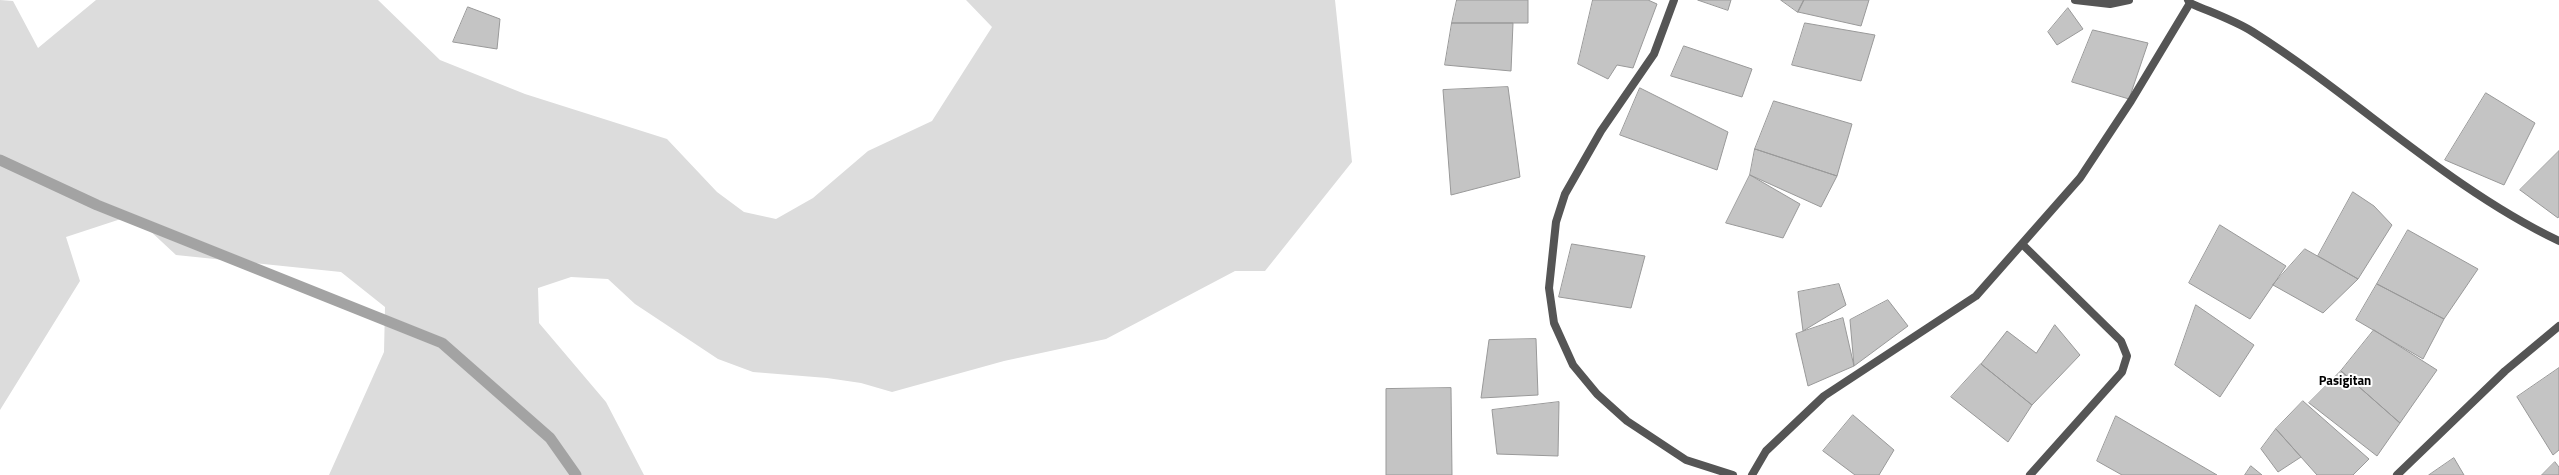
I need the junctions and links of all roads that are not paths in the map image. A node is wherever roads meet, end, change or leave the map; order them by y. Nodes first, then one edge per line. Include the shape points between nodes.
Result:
1 (1674, 0) edge
2 (2075, 0) edge
3 (2130, 0) edge
4 (2189, 1) edge
5 (2559, 242) edge
6 (2022, 244) junction
7 (2559, 326) edge
8 (1733, 475) edge
9 (1752, 475) edge
10 (2030, 475) edge
11 (2397, 475) edge

1 - 8 street via 1654,54 1601,131 1565,194 1556,222 1549,288 1554,323 1573,365 1597,394 1627,421 1686,460
2 - 3 street via 2110,4
4 - 5 street via 2251,31 2352,100 2481,196
4 - 6 street via 2131,101 2080,178
6 - 9 street via 1976,296 1824,396 1766,451
6 - 10 street via 2121,342 2127,356 2122,372
7 - 11 street via 2505,371

